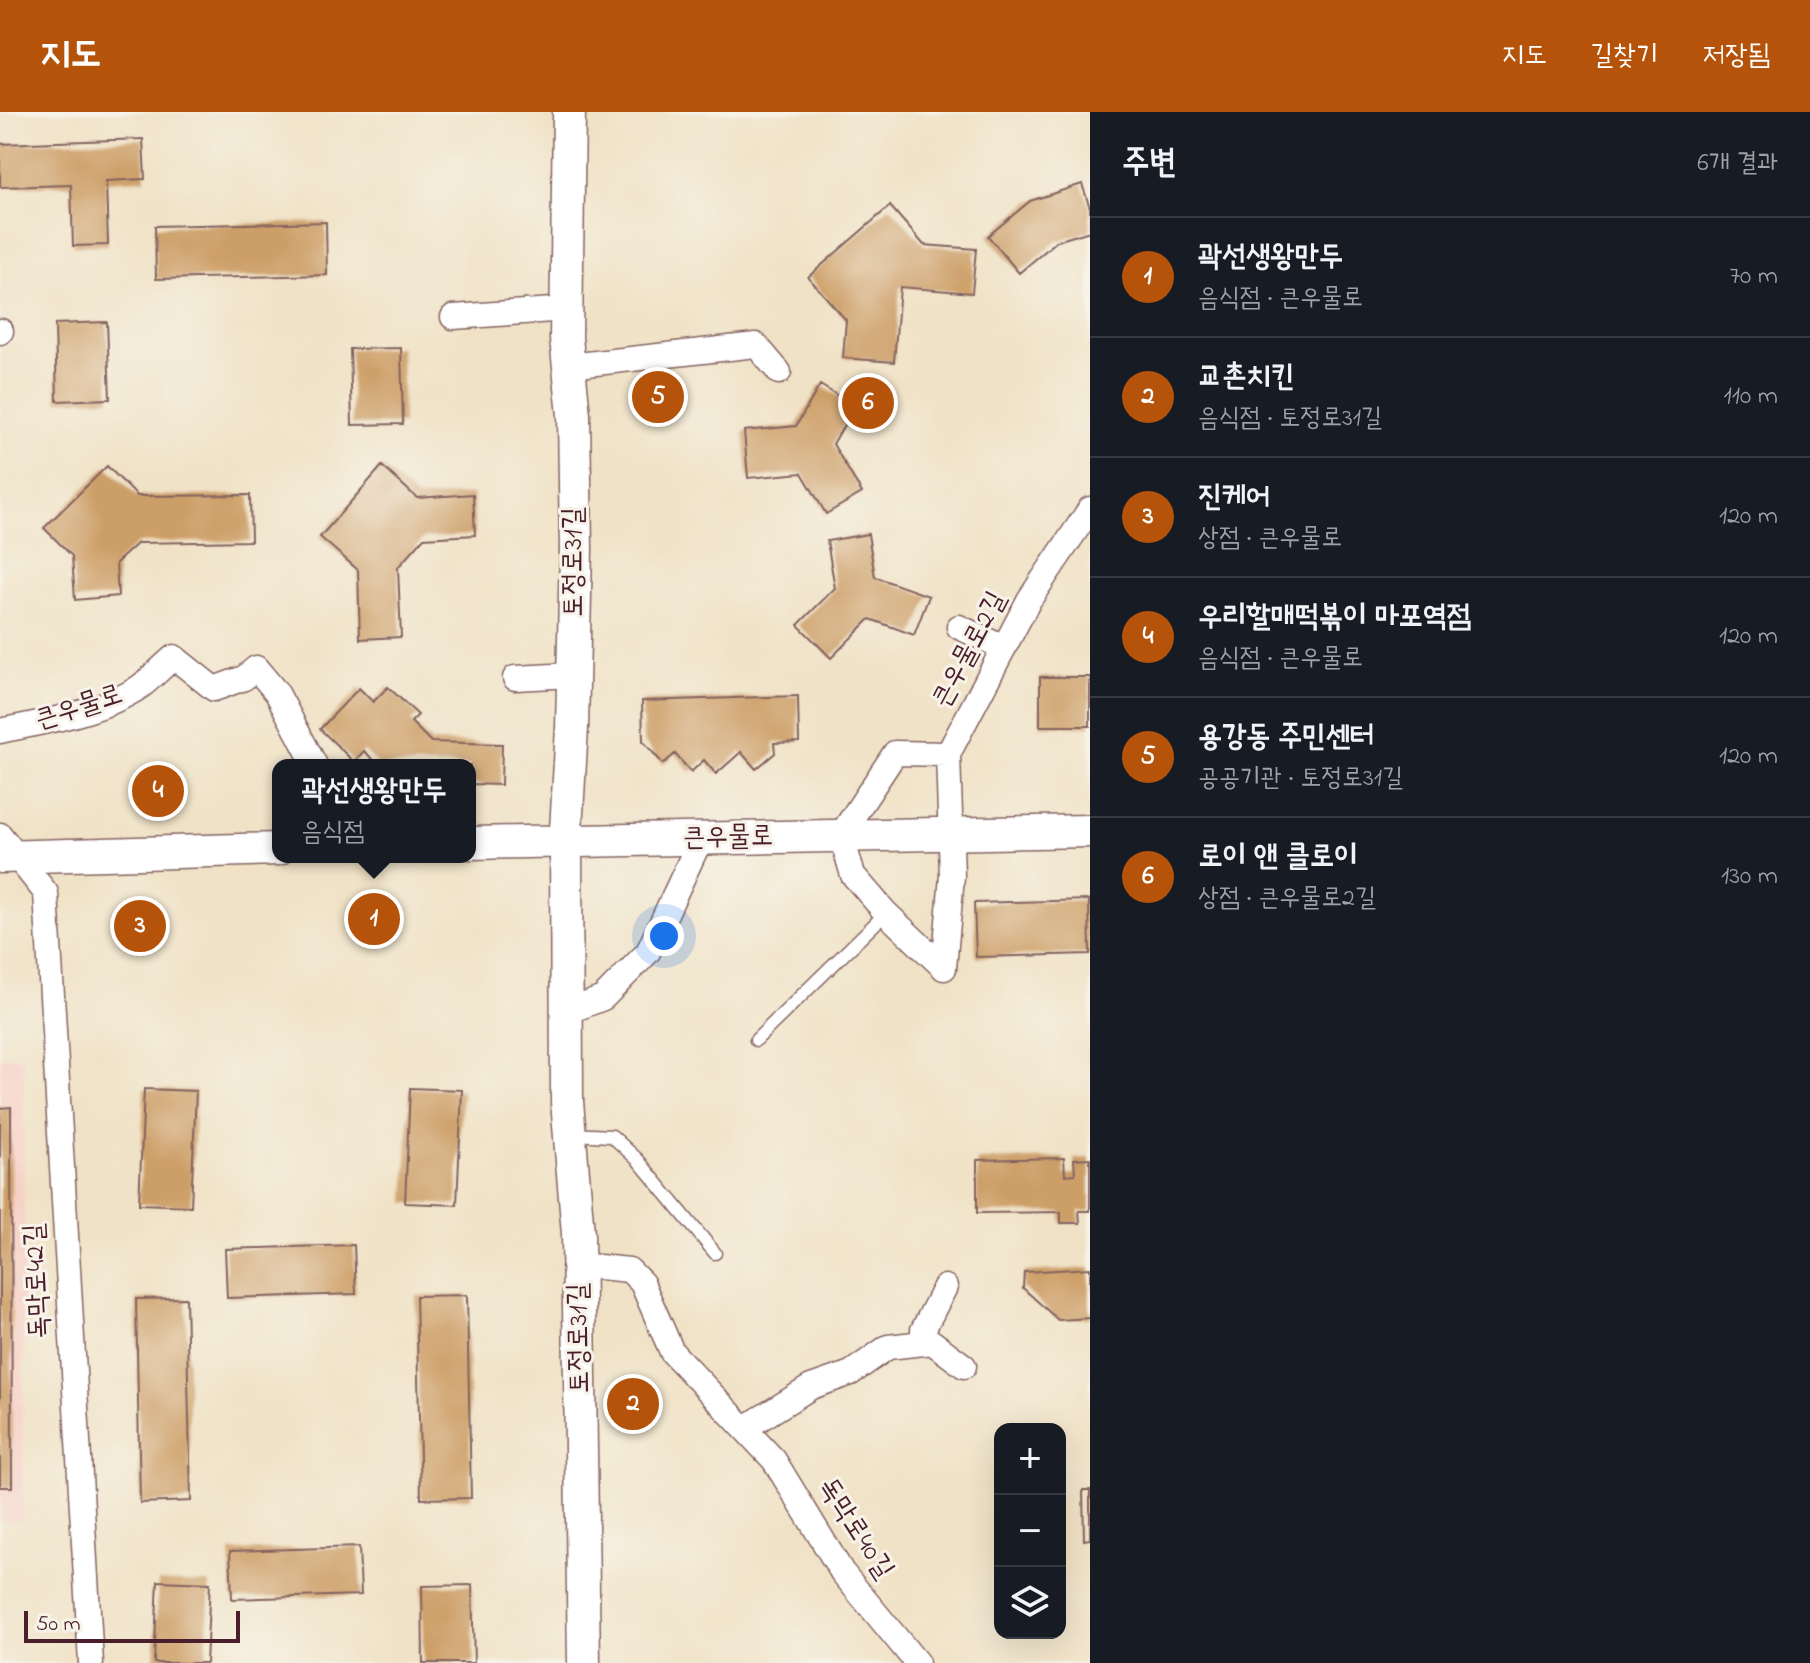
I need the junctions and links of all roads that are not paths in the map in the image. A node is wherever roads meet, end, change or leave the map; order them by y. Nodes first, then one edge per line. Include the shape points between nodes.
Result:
1 (569, 112) edge
2 (567, 309) junction
3 (453, 317) dead end
4 (569, 366) junction
5 (779, 372) dead end
6 (1090, 509) edge
7 (959, 627) dead end
8 (1004, 648) junction
9 (573, 675) junction
10 (515, 678) dead end
11 (0, 731) edge
12 (948, 754) junction
13 (312, 759) edge
14 (1090, 831) edge
15 (953, 833) junction
16 (841, 835) junction
17 (701, 838) junction
18 (566, 841) junction
19 (476, 843) edge
20 (272, 849) edge
21 (6, 850) edge
22 (886, 913) junction
23 (567, 1012) junction
24 (756, 1040) dead end
25 (570, 1134) junction
26 (715, 1253) dead end
27 (579, 1265) junction
28 (945, 1287) dead end
29 (923, 1343) junction
30 (964, 1366) dead end
31 (745, 1428) junction
32 (91, 1663) edge
33 (584, 1663) edge
34 (917, 1663) edge

1 - 2 street, 토정로31길
2 - 3 street
2 - 4 street, 토정로31길
4 - 5 street via 756,345
4 - 9 street, 토정로31길 via 576,549
6 - 8 street, 큰우물로2길
7 - 8 street
8 - 12 street, 큰우물로2길
9 - 10 street
9 - 18 street, 토정로31길
11 - 13 street, 큰우물로 via 53,721 120,698 174,657 214,689 256,668 277,693
12 - 15 street, 큰우물로2길
12 - 16 street via 895,753
14 - 15 street, 큰우물로
15 - 16 street, 큰우물로
15 - 22 street, 큰우물로2길 via 944,968
16 - 17 street, 큰우물로
16 - 22 street via 853,875
17 - 18 street, 큰우물로
17 - 23 street via 648,952 603,998
18 - 19 street, 큰우물로
18 - 23 street, 토정로31길
20 - 21 street
21 - 32 street, 독막로42길 via 46,893
22 - 24 lane
23 - 25 street, 토정로31길
25 - 26 lane via 612,1136
25 - 27 street, 토정로31길
27 - 31 street, 독막로40길 via 629,1270 642,1283 672,1352
27 - 33 street, 토정로31길
28 - 29 street via 923,1330
29 - 30 street via 932,1342
29 - 31 street via 888,1347 851,1373 811,1387
31 - 34 street, 독막로40길 via 774,1460 842,1572

